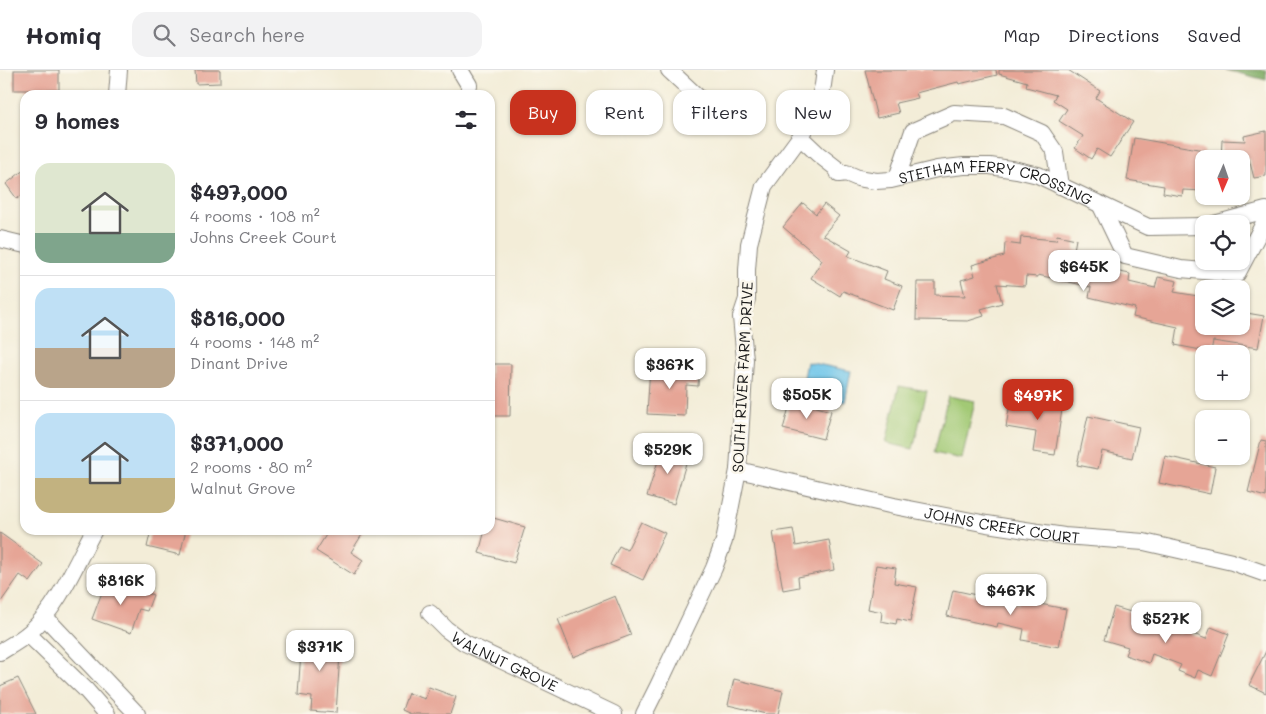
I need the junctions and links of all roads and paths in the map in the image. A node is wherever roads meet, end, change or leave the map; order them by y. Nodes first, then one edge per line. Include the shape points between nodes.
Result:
1 (119, 70) edge
2 (460, 70) edge
3 (669, 70) edge
4 (824, 70) edge
5 (469, 85) dead end
6 (117, 90) edge
7 (690, 90) edge
8 (800, 137) junction
9 (897, 178) junction
10 (1060, 186) junction
11 (1100, 204) junction
12 (1266, 210) edge
13 (1247, 215) edge
14 (1195, 226) edge
15 (0, 240) edge
16 (20, 244) edge
17 (738, 470) junction
18 (91, 535) edge
19 (1266, 574) edge
20 (430, 613) dead end
21 (45, 617) junction
22 (28, 634) junction
23 (0, 652) edge
24 (108, 714) edge
25 (138, 714) edge
26 (614, 714) edge
27 (644, 714) edge

1 - 6 street
2 - 5 street
3 - 7 street
4 - 8 street, SOUTH RIVER FARM DRIVE via 818,104
8 - 9 street, STETHAM FERRY CROSSING via 839,174 876,181
8 - 17 street, SOUTH RIVER FARM DRIVE via 764,186 749,244 747,299 742,317 745,360
9 - 10 street, STETHAM FERRY CROSSING via 937,169 990,166 1038,175
9 - 10 street via 913,131 954,113 1004,116 1042,134 1054,152
10 - 11 street, STETHAM FERRY CROSSING
11 - 12 street via 1125,256 1181,269 1237,274 1264,225
11 - 14 street, STETHAM FERRY CROSSING via 1148,227
12 - 13 street
15 - 16 street
17 - 19 street, JOHNS CREEK COURT via 987,524 1064,536 1144,542 1232,562
17 - 27 street, SOUTH RIVER FARM DRIVE via 724,541 714,568
18 - 21 street
20 - 26 street, WALNUT GROVE via 465,643
21 - 22 street
21 - 25 street
22 - 23 street
22 - 24 street

